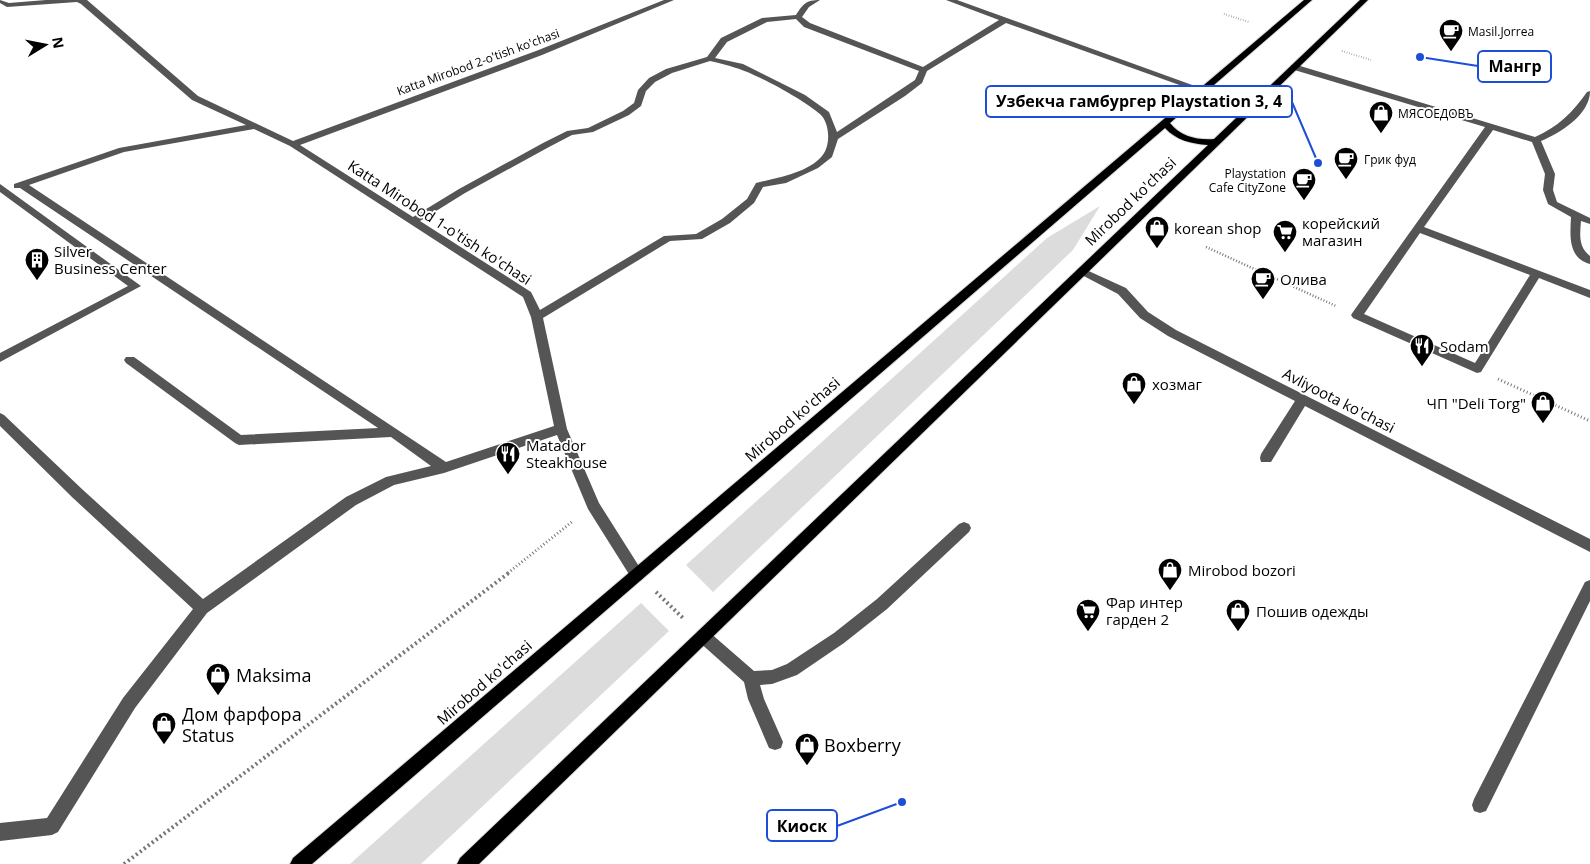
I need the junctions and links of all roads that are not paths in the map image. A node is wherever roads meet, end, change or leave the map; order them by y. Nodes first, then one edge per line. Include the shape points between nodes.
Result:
1 (0, 0) edge
2 (670, 0) edge
3 (816, 0) edge
4 (950, 0) edge
5 (1308, 0) edge
6 (1364, 0) edge
7 (798, 17) junction
8 (1005, 20) junction
9 (710, 59) junction
10 (1294, 67) junction
11 (924, 70) junction
12 (1202, 90) junction
13 (1590, 94) edge
14 (1165, 122) junction
15 (258, 126) junction
16 (1490, 127) junction
17 (834, 138) junction
18 (1536, 140) junction
19 (1217, 142) junction
20 (292, 144) junction
21 (22, 185) junction
22 (1, 188) edge
23 (1576, 216) junction
24 (413, 221) junction
25 (1590, 221) edge
26 (1420, 229) junction
27 (1590, 261) edge
28 (1082, 271) junction
29 (1536, 274) junction
30 (1590, 294) edge
31 (537, 317) junction
32 (0, 358) edge
33 (130, 360) dead end
34 (1302, 400) junction
35 (0, 418) edge
36 (561, 429) junction
37 (393, 432) junction
38 (1266, 458) dead end
39 (444, 468) junction
40 (964, 528) dead end
41 (1590, 546) edge
42 (637, 574) junction
43 (1590, 586) edge
44 (202, 608) junction
45 (703, 636) junction
46 (752, 678) junction
47 (775, 742) dead end
48 (1480, 805) dead end
49 (0, 832) edge
50 (299, 864) edge
51 (466, 864) edge

1 - 15 street, Katta Mirobod 1-o'tish ko'chasi via 7,5 84,2 195,98
2 - 20 street, Katta Mirobod 2-o'tish ko'chasi via 539,53
3 - 7 street via 806,6
4 - 8 street
5 - 12 main road, Mirobod ko'chasi
6 - 10 main road, Mirobod ko'chasi
7 - 9 street via 766,20 724,40
7 - 11 street via 807,25
8 - 11 street
8 - 12 street
9 - 17 street via 740,66 802,97 826,114
9 - 24 street via 652,80 642,90 638,104 626,113 546,145
10 - 16 street
10 - 19 main road, Mirobod ko'chasi
11 - 17 street via 919,81 902,94
12 - 14 main road, Mirobod ko'chasi
13 - 18 street via 1573,119 1556,132
14 - 19 main road via 1184,138
14 - 42 main road, Mirobod ko'chasi
15 - 20 street, Katta Mirobod 1-o'tish ko'chasi
15 - 21 street via 122,150
16 - 18 street
16 - 26 street
17 - 31 street via 827,157 783,180 759,185 752,201 726,221 698,237 668,238
18 - 23 street via 1550,174 1548,190 1553,204
19 - 28 main road, Mirobod ko'chasi
20 - 24 street, Katta Mirobod 1-o'tish ko'chasi
21 - 22 street
21 - 37 street
22 - 32 street via 136,286
23 - 25 street
23 - 27 street via 1575,244 1580,255
24 - 31 street, Katta Mirobod 1-o'tish ko'chasi via 527,295
26 - 29 street
26 - 29 street via 1357,316 1477,369
28 - 34 street, Avliyoota ko'chasi via 1122,291 1144,315 1172,333
28 - 45 main road, Mirobod ko'chasi
29 - 30 street
31 - 36 street, Katta Mirobod 1-o'tish ko'chasi
33 - 37 street via 239,440
34 - 38 street
34 - 41 street, Avliyoota ko'chasi
35 - 44 street
36 - 39 street
36 - 42 street, Katta Mirobod 1-o'tish ko'chasi via 593,505
37 - 39 street
39 - 44 street via 391,481 352,501
40 - 46 street via 882,604 839,638 792,670 772,677
42 - 50 main road, Mirobod ko'chasi
43 - 48 street
44 - 49 street via 130,703 52,826
45 - 46 street
45 - 51 main road, Mirobod ko'chasi
46 - 47 street via 756,699

